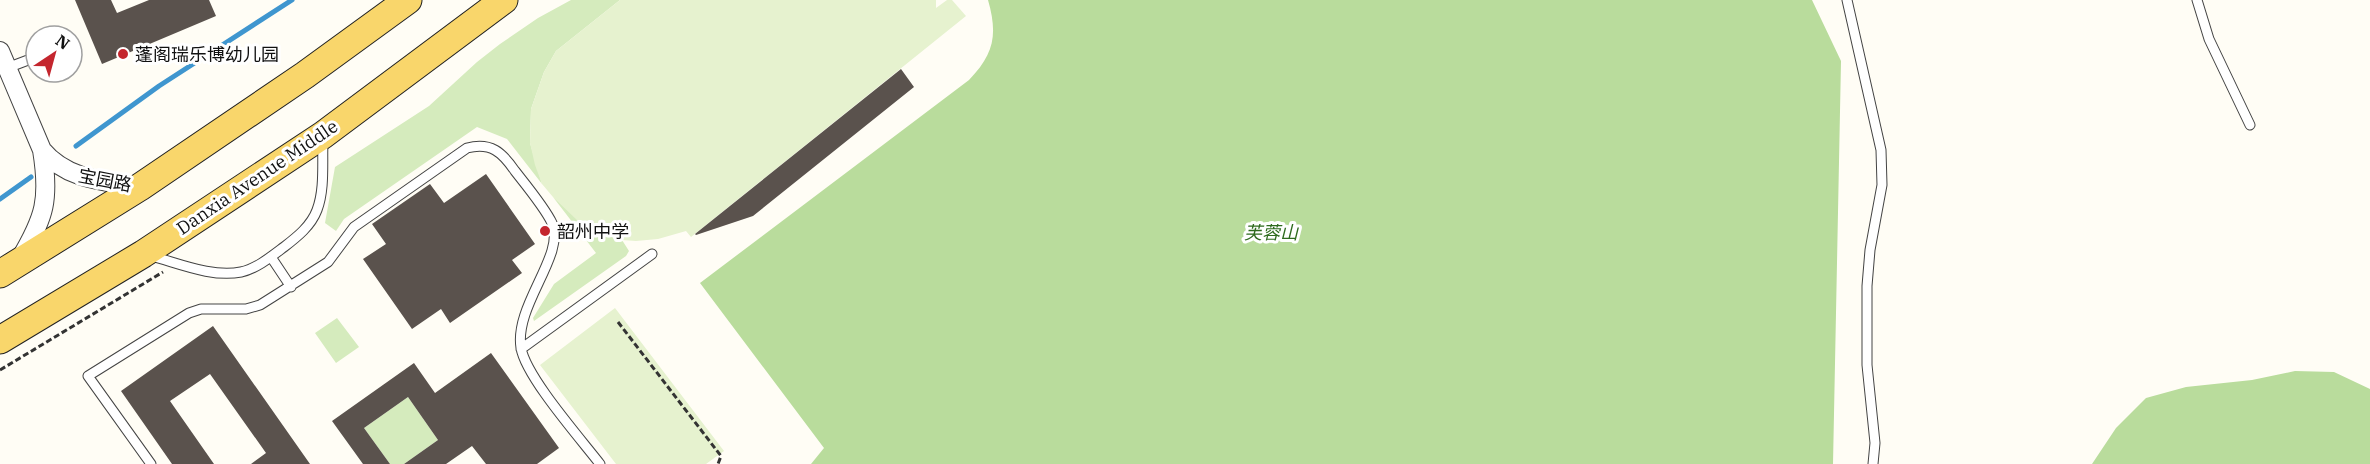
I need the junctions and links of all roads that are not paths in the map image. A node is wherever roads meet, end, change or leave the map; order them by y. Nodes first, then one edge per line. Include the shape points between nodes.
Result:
1 (408, 0) edge
2 (504, 0) edge
3 (1847, 0) edge
4 (2197, 0) edge
5 (0, 51) edge
6 (24, 62) edge
7 (7, 68) junction
8 (2250, 125) dead end
9 (323, 135) junction
10 (42, 150) junction
11 (140, 187) junction
12 (143, 254) junction
13 (652, 254) dead end
14 (271, 256) junction
15 (9, 268) edge
16 (291, 287) junction
17 (0, 340) edge
18 (521, 349) junction
19 (152, 464) edge
20 (600, 464) edge
21 (1873, 464) edge

1 - 11 main road
2 - 9 main road, Danxia Avenue Middle
3 - 21 lane via 1881,150 1882,185 1868,286
4 - 8 lane via 2209,39
5 - 7 street, 宝园路
6 - 7 lane
7 - 10 street, 宝园路
9 - 12 main road, Danxia Avenue Middle
9 - 14 lane via 316,212 300,235
10 - 11 street, 宝园路 via 70,173
10 - 15 street, 宝园路 via 44,212
11 - 15 main road
12 - 14 lane via 212,272 242,272
12 - 17 main road, Danxia Avenue Middle
13 - 18 lane
14 - 16 lane
16 - 18 lane via 328,262 354,227 467,148 482,144 508,160 552,224 554,242 522,318
16 - 19 lane via 246,309 201,309 189,313 88,376
18 - 20 lane via 535,379

